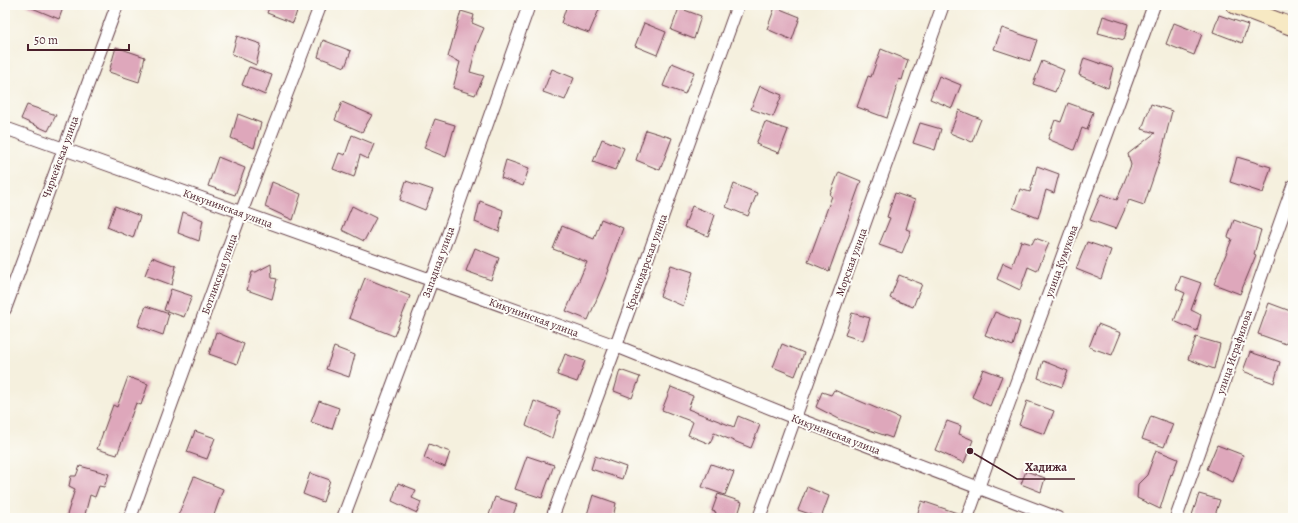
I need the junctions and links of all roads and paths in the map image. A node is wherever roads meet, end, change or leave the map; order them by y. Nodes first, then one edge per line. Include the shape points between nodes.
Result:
1 (117, 5) edge
2 (529, 5) edge
3 (738, 5) edge
4 (943, 5) edge
5 (1154, 5) edge
6 (1235, 5) edge
7 (319, 9) dead end
8 (1293, 26) edge
9 (5, 128) edge
10 (63, 149) junction
11 (1293, 186) edge
12 (241, 213) junction
13 (432, 280) junction
14 (5, 309) edge
15 (616, 346) junction
16 (795, 418) junction
17 (978, 488) junction
18 (130, 518) edge
19 (343, 518) edge
20 (552, 518) edge
21 (759, 518) edge
22 (967, 518) edge
23 (1058, 518) edge
24 (1176, 518) edge

1 - 10 street, Чиркейская улица
2 - 13 street, Западная улица
3 - 15 street, Краснодарская улица
4 - 16 street, Морская улица
5 - 17 street, улица Кумукова
6 - 8 street
7 - 12 street, Ботлихская улица
9 - 10 street, Кикунинская улица
10 - 12 street, Кикунинская улица
10 - 14 street, Чиркейская улица
11 - 24 street, улица Исрафилова
12 - 13 street, Кикунинская улица
12 - 18 street, Ботлихская улица
13 - 15 street, Кикунинская улица
13 - 19 street, Западная улица
15 - 16 street, Кикунинская улица
15 - 20 street, Краснодарская улица
16 - 17 street, Кикунинская улица
16 - 21 street, Морская улица
17 - 22 street, улица Кумукова
17 - 23 street, Кикунинская улица

